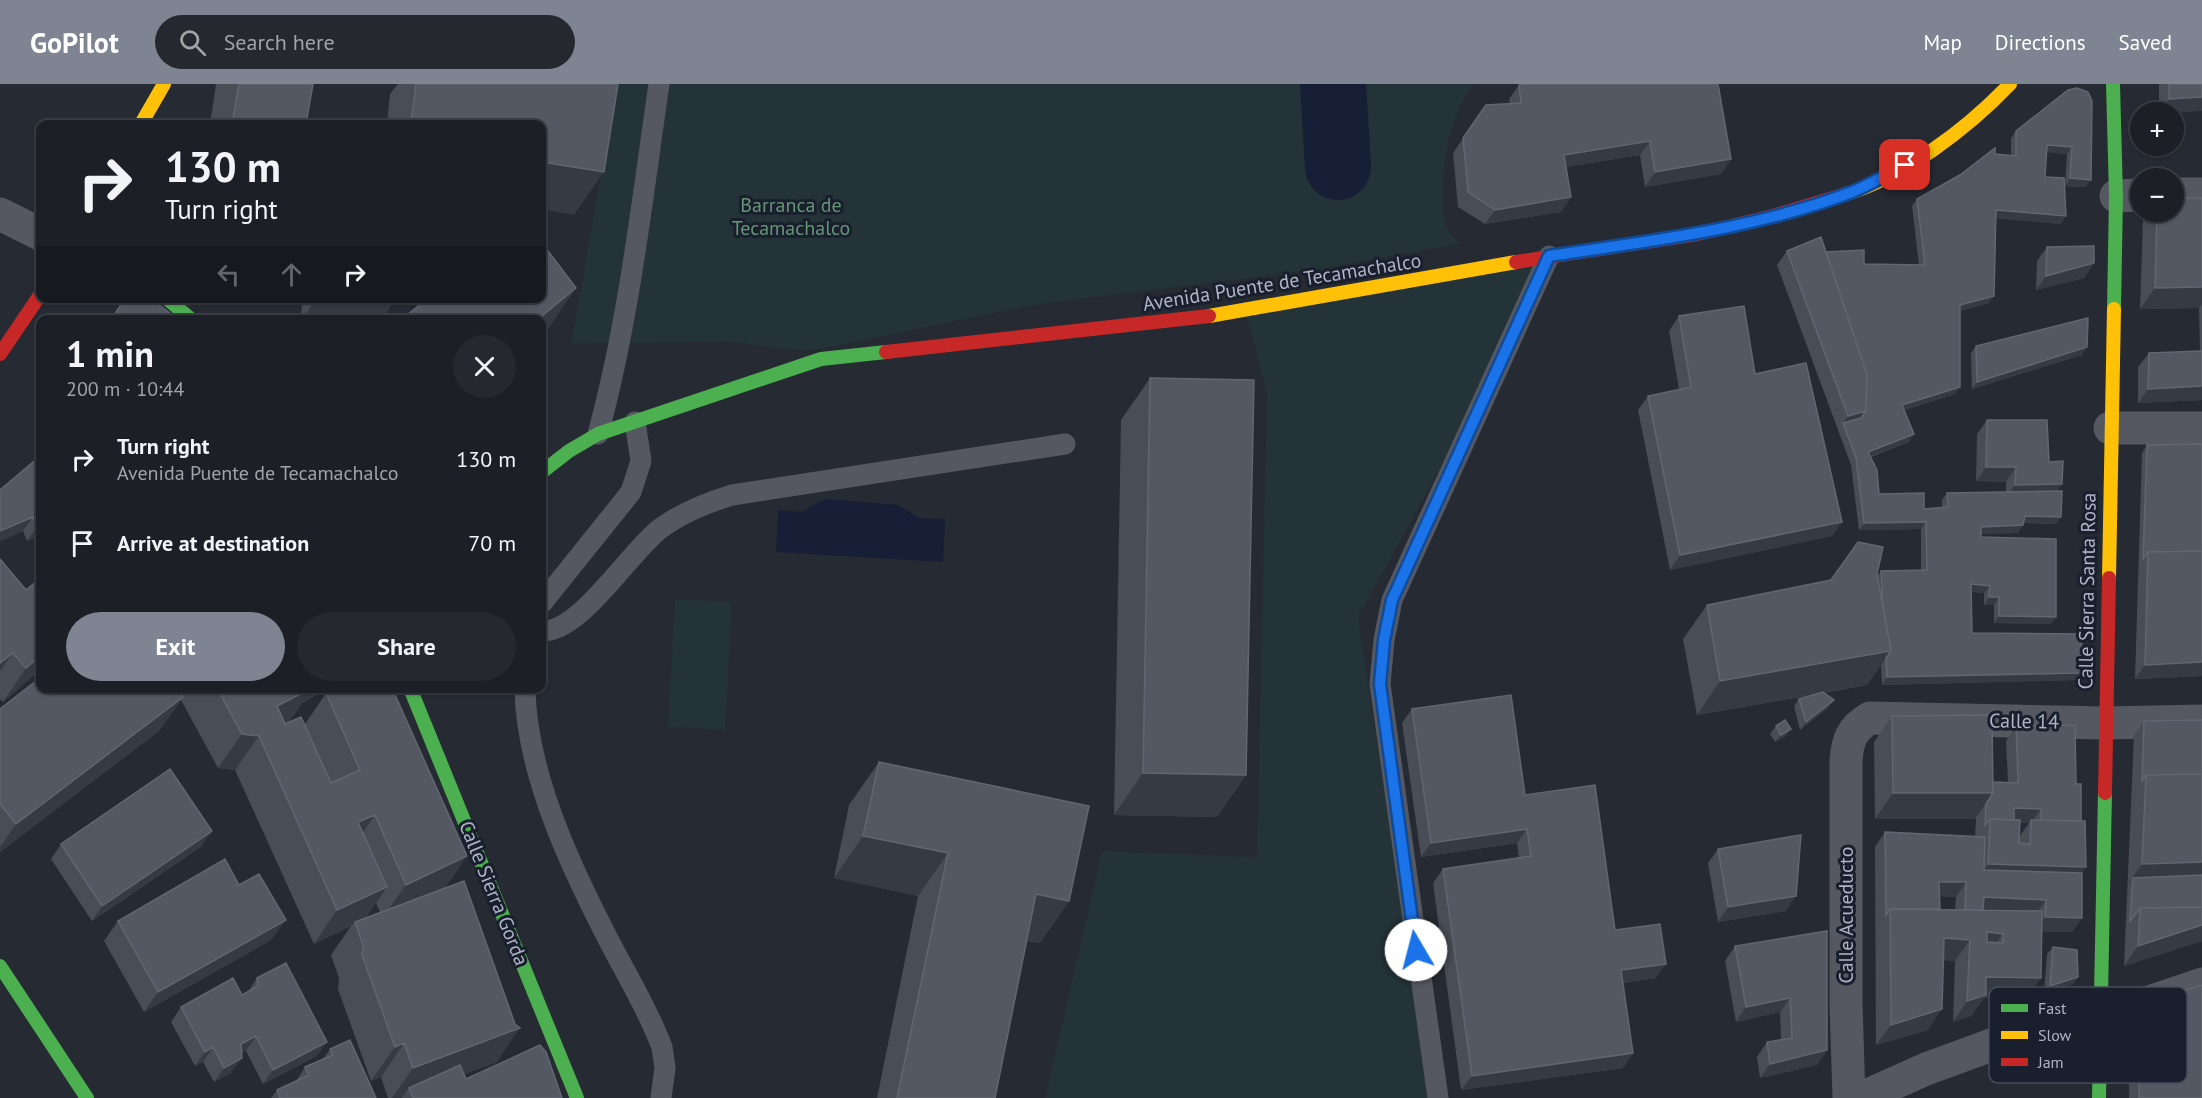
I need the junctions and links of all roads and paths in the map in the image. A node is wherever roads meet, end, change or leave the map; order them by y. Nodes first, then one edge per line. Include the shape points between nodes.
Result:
1 (164, 84) edge
2 (659, 84) edge
3 (2010, 84) edge
4 (2113, 84) edge
5 (143, 120) edge
6 (2184, 194) edge
7 (2202, 194) edge
8 (2128, 195) edge
9 (0, 214) edge
10 (36, 232) edge
11 (1549, 256) junction
12 (36, 301) edge
13 (172, 303) edge
14 (186, 315) edge
15 (0, 354) edge
16 (635, 422) junction
17 (2109, 428) junction
18 (2202, 428) edge
19 (598, 434) junction
20 (1065, 444) dead end
21 (546, 469) edge
22 (546, 598) edge
23 (546, 630) edge
24 (412, 693) edge
25 (526, 693) edge
26 (2202, 721) edge
27 (2105, 723) junction
28 (1851, 732) joint
29 (0, 966) edge
30 (2202, 984) edge
31 (2102, 987) edge
32 (2187, 989) edge
33 (1989, 1046) edge
34 (2100, 1083) edge
35 (87, 1098) edge
36 (577, 1098) edge
37 (662, 1098) edge
38 (1438, 1098) edge
39 (1849, 1098) edge
40 (1861, 1098) edge
41 (2099, 1098) edge

1 - 5 main road
2 - 19 lane via 627,303
3 - 11 main road, Avenida Puente de Tecamachalco via 1985,110 1923,157 1853,192 1698,234
4 - 8 main road, Calle Sierra Santa Rosa
6 - 7 street
8 - 17 main road, Calle Sierra Santa Rosa
9 - 10 street
11 - 16 main road, Avenida Puente de Tecamachalco via 1185,320 821,359
11 - 38 lane via 1392,600 1384,640 1380,684 1384,718
12 - 15 main road
13 - 14 main road
16 - 19 main road, Avenida Puente de Tecamachalco
16 - 22 lane via 641,461 631,492
17 - 18 street
17 - 27 main road, Calle Sierra Santa Rosa
19 - 21 main road, Avenida Puente de Tecamachalco
20 - 23 lane via 732,495 707,503 659,530 568,624
24 - 36 main road, Calle Sierra Gorda
25 - 37 lane via 532,752 551,809 579,881 662,1047
26 - 27 street, Calle 14
27 - 28 street, Calle 14 via 1870,718
27 - 31 main road, Calle Sierra Santa Rosa
28 - 39 street, Calle Acueducto via 1846,760
29 - 35 main road
30 - 32 street
33 - 40 street
34 - 41 main road, Calle Sierra Santa Rosa

